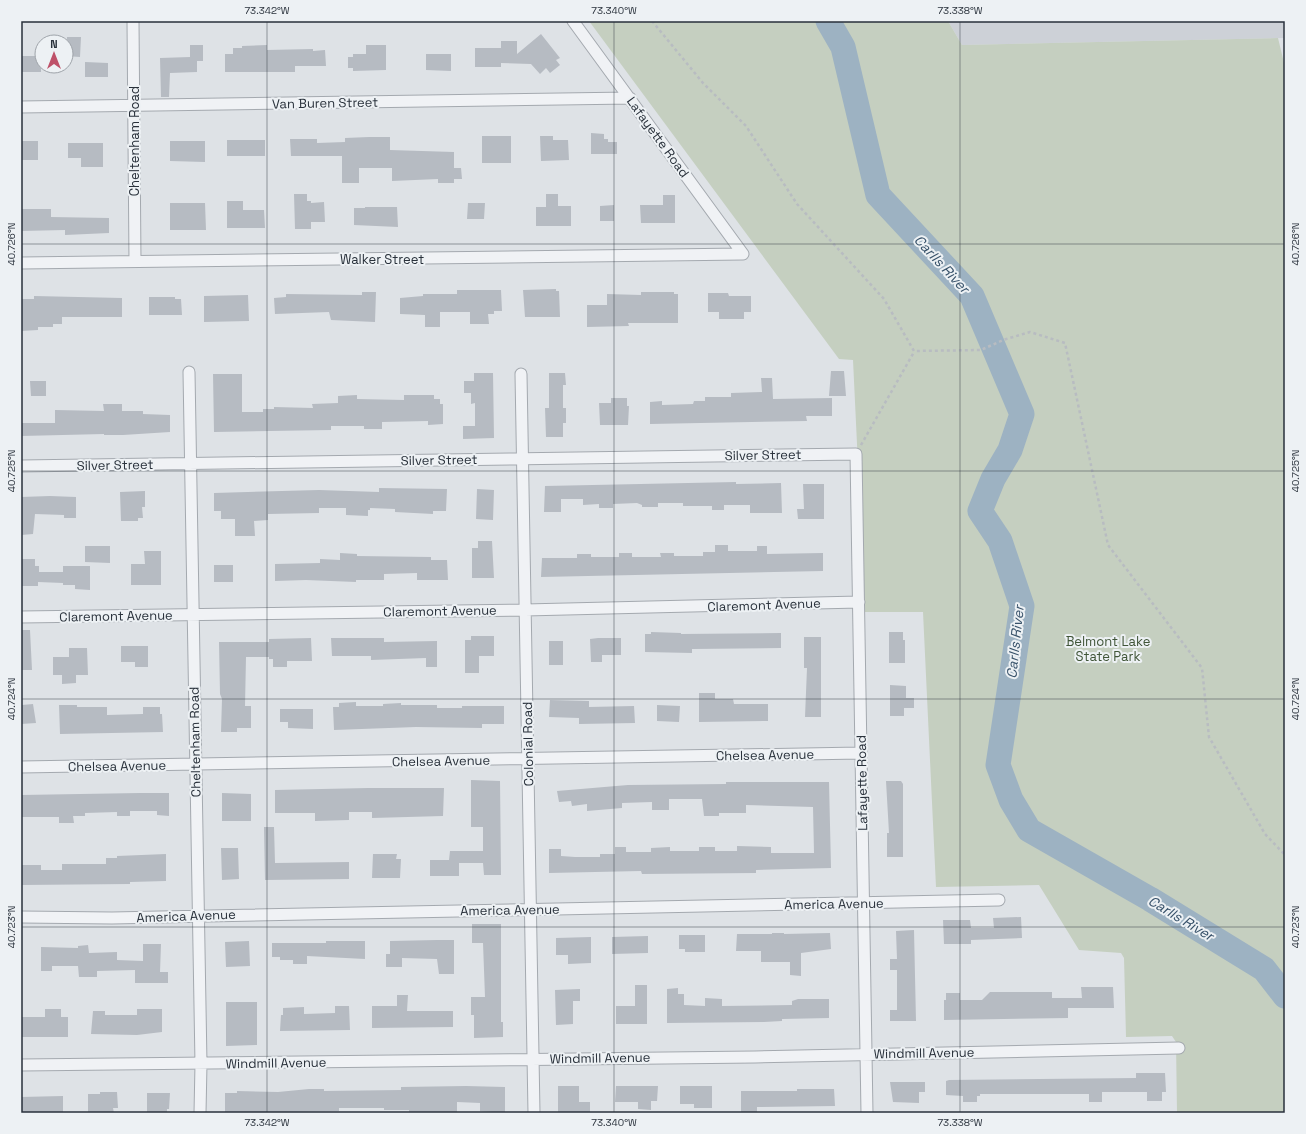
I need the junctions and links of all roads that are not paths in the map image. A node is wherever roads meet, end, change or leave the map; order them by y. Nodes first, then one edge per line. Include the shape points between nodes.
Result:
1 (133, 21) edge
2 (573, 21) edge
3 (630, 98) junction
4 (134, 106) junction
5 (21, 107) edge
6 (743, 254) joint
7 (135, 261) junction
8 (21, 263) edge
9 (189, 372) dead end
10 (521, 374) dead end
11 (856, 454) joint
12 (523, 458) junction
13 (189, 464) junction
14 (21, 466) edge
15 (859, 602) junction
16 (526, 610) junction
17 (193, 614) junction
18 (21, 617) edge
19 (860, 753) junction
20 (528, 760) junction
21 (196, 764) junction
22 (21, 768) edge
23 (999, 900) dead end
24 (864, 904) junction
25 (530, 909) junction
26 (198, 915) junction
27 (21, 917) edge
28 (1179, 1048) dead end
29 (866, 1054) junction
30 (532, 1059) junction
31 (201, 1064) junction
32 (21, 1065) edge
33 (200, 1113) edge
34 (534, 1113) edge
35 (867, 1113) edge

1 - 4 street, Cheltenham Road
2 - 3 street, Lafayette Road
3 - 4 street, Van Buren Street
3 - 6 street, Lafayette Road
4 - 5 street, Van Buren Street
4 - 7 street, Cheltenham Road
6 - 7 street, Walker Street
7 - 8 street, Walker Street
9 - 13 street, Cheltenham Road
10 - 12 street, Colonial Road
11 - 12 street, Silver Street
11 - 15 street, Lafayette Road
12 - 13 street, Silver Street
12 - 16 street, Colonial Road
13 - 14 street, Silver Street
13 - 17 street, Cheltenham Road
15 - 16 street, Claremont Avenue
15 - 19 street, Lafayette Road
16 - 17 street, Claremont Avenue
16 - 20 street, Colonial Road
17 - 18 street, Claremont Avenue
17 - 21 street, Cheltenham Road
19 - 20 street, Chelsea Avenue
19 - 24 street, Lafayette Road
20 - 21 street, Chelsea Avenue
20 - 25 street, Colonial Road
21 - 22 street, Chelsea Avenue
21 - 26 street, Cheltenham Road
23 - 24 street, America Avenue
24 - 25 street, America Avenue
24 - 29 street, Lafayette Road
25 - 26 street, America Avenue
25 - 30 street, Colonial Road
26 - 27 street, America Avenue via 112,918
26 - 31 street, Cheltenham Road
28 - 29 street, Windmill Avenue
29 - 30 street, Windmill Avenue
29 - 35 street, Lafayette Road
30 - 31 street, Windmill Avenue
30 - 34 street, Colonial Road
31 - 32 street, Windmill Avenue
31 - 33 street, Cheltenham Road

